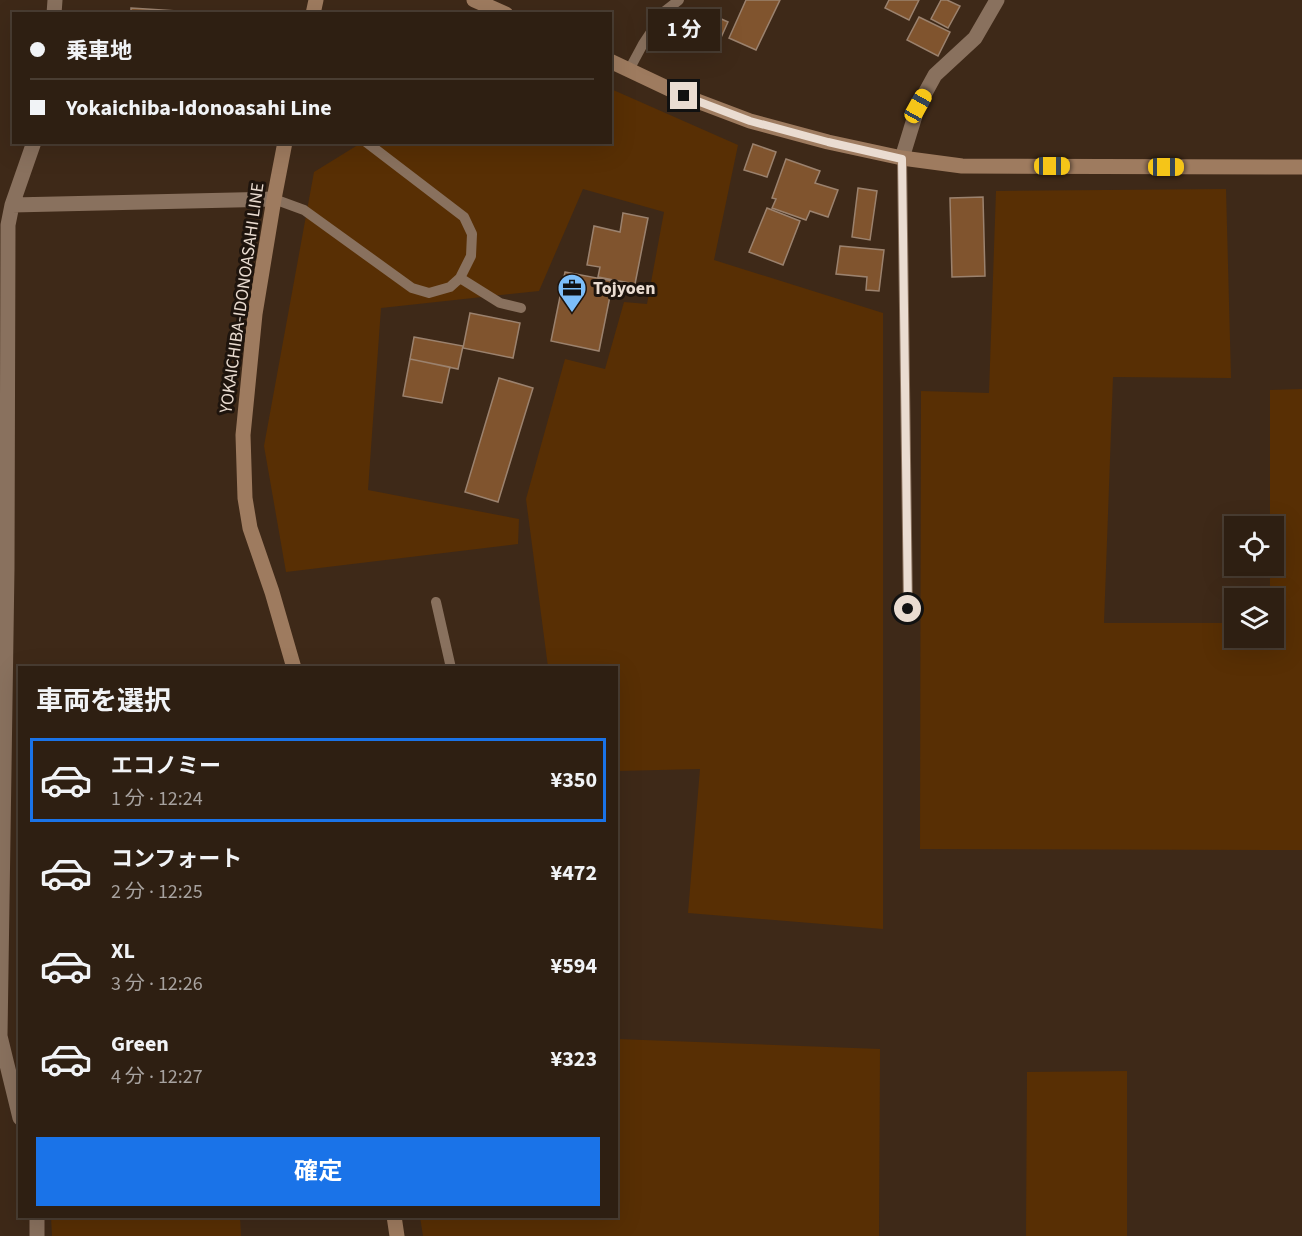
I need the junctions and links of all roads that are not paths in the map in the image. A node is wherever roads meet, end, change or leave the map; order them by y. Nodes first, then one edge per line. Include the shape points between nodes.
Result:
1 (474, 0) edge
2 (679, 0) edge
3 (998, 0) edge
4 (501, 12) edge
5 (612, 62) edge
6 (629, 70) junction
7 (33, 144) edge
8 (285, 144) edge
9 (369, 144) edge
10 (902, 159) junction
11 (1302, 167) edge
12 (274, 199) junction
13 (12, 205) junction
14 (460, 278) junction
15 (520, 308) dead end
16 (4, 565) edge
17 (436, 602) dead end
18 (908, 609) dead end
19 (293, 666) edge
20 (451, 666) edge
21 (3, 689) edge
22 (1, 860) edge
23 (4, 1070) edge
24 (18, 1112) edge
25 (37, 1218) edge
26 (394, 1218) edge
27 (37, 1236) edge
28 (397, 1236) edge

1 - 4 main road
2 - 6 lane via 665,11
3 - 10 street via 975,38 935,75 918,106
5 - 6 main road
6 - 10 main road via 750,121
7 - 13 street
8 - 12 main road, YOKAICHIBA-IDONOASAHI LINE
9 - 14 lane via 464,217 472,234 471,256
10 - 11 main road via 962,166
10 - 18 lane
12 - 13 street
12 - 14 lane via 304,210 412,288 429,292 450,287
12 - 19 main road, YOKAICHIBA-IDONOASAHI LINE via 255,314 244,424 245,498 250,528
13 - 16 street via 8,225
14 - 15 lane via 500,303
16 - 21 street
17 - 20 lane
21 - 22 street
22 - 23 street via 0,1036
23 - 24 street
25 - 27 street
26 - 28 main road

